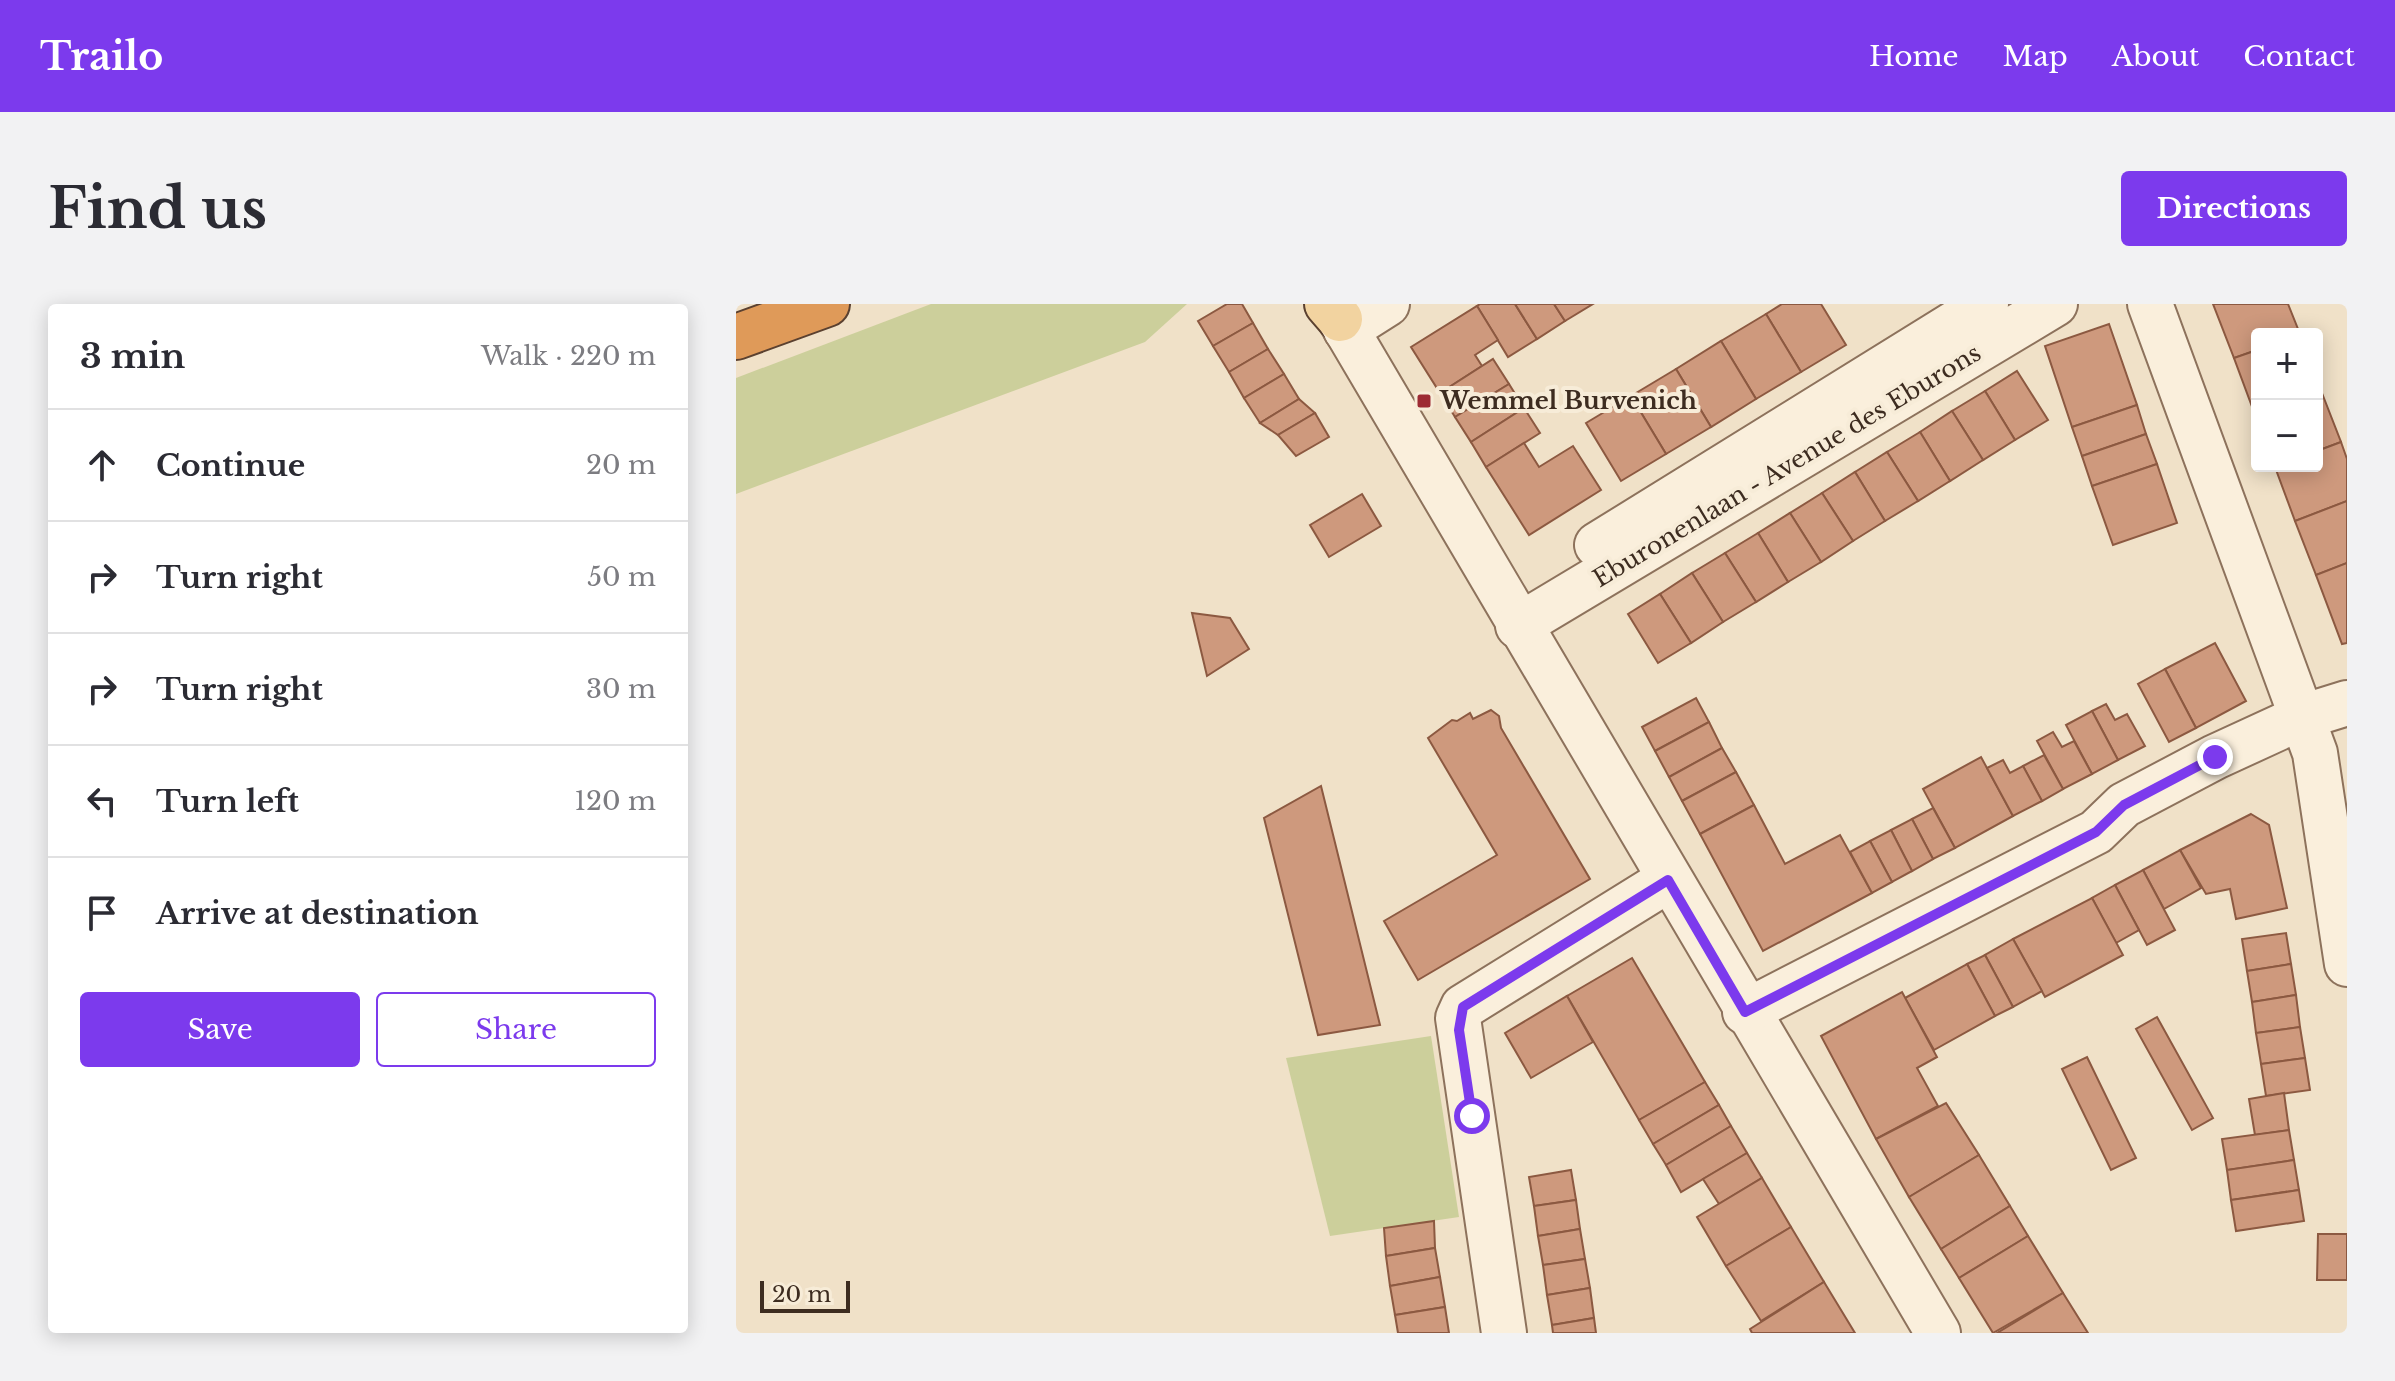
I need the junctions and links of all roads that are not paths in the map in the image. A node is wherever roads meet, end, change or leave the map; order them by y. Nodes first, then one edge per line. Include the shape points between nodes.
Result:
1 (827, 304) edge
2 (1387, 304) edge
3 (1986, 304) edge
4 (2055, 304) edge
5 (2150, 304) edge
6 (1337, 314) edge
7 (736, 337) edge
8 (1511, 614) junction
9 (2347, 703) edge
10 (2302, 717) junction
11 (1668, 880) junction
12 (2347, 964) edge
13 (1745, 1012) junction
14 (1504, 1333) edge
15 (1938, 1333) edge

1 - 7 highway
2 - 6 street
3 - 8 street, Eburonenlaan - Avenue des Eburons
4 - 8 street, Eburonenlaan - Avenue des Eburons
5 - 10 street
6 - 8 street
8 - 11 street
9 - 10 street
10 - 12 street via 2315,753
10 - 13 street via 2124,805 2096,832
11 - 13 street
11 - 14 street via 1463,1007 1458,1018
13 - 15 street

